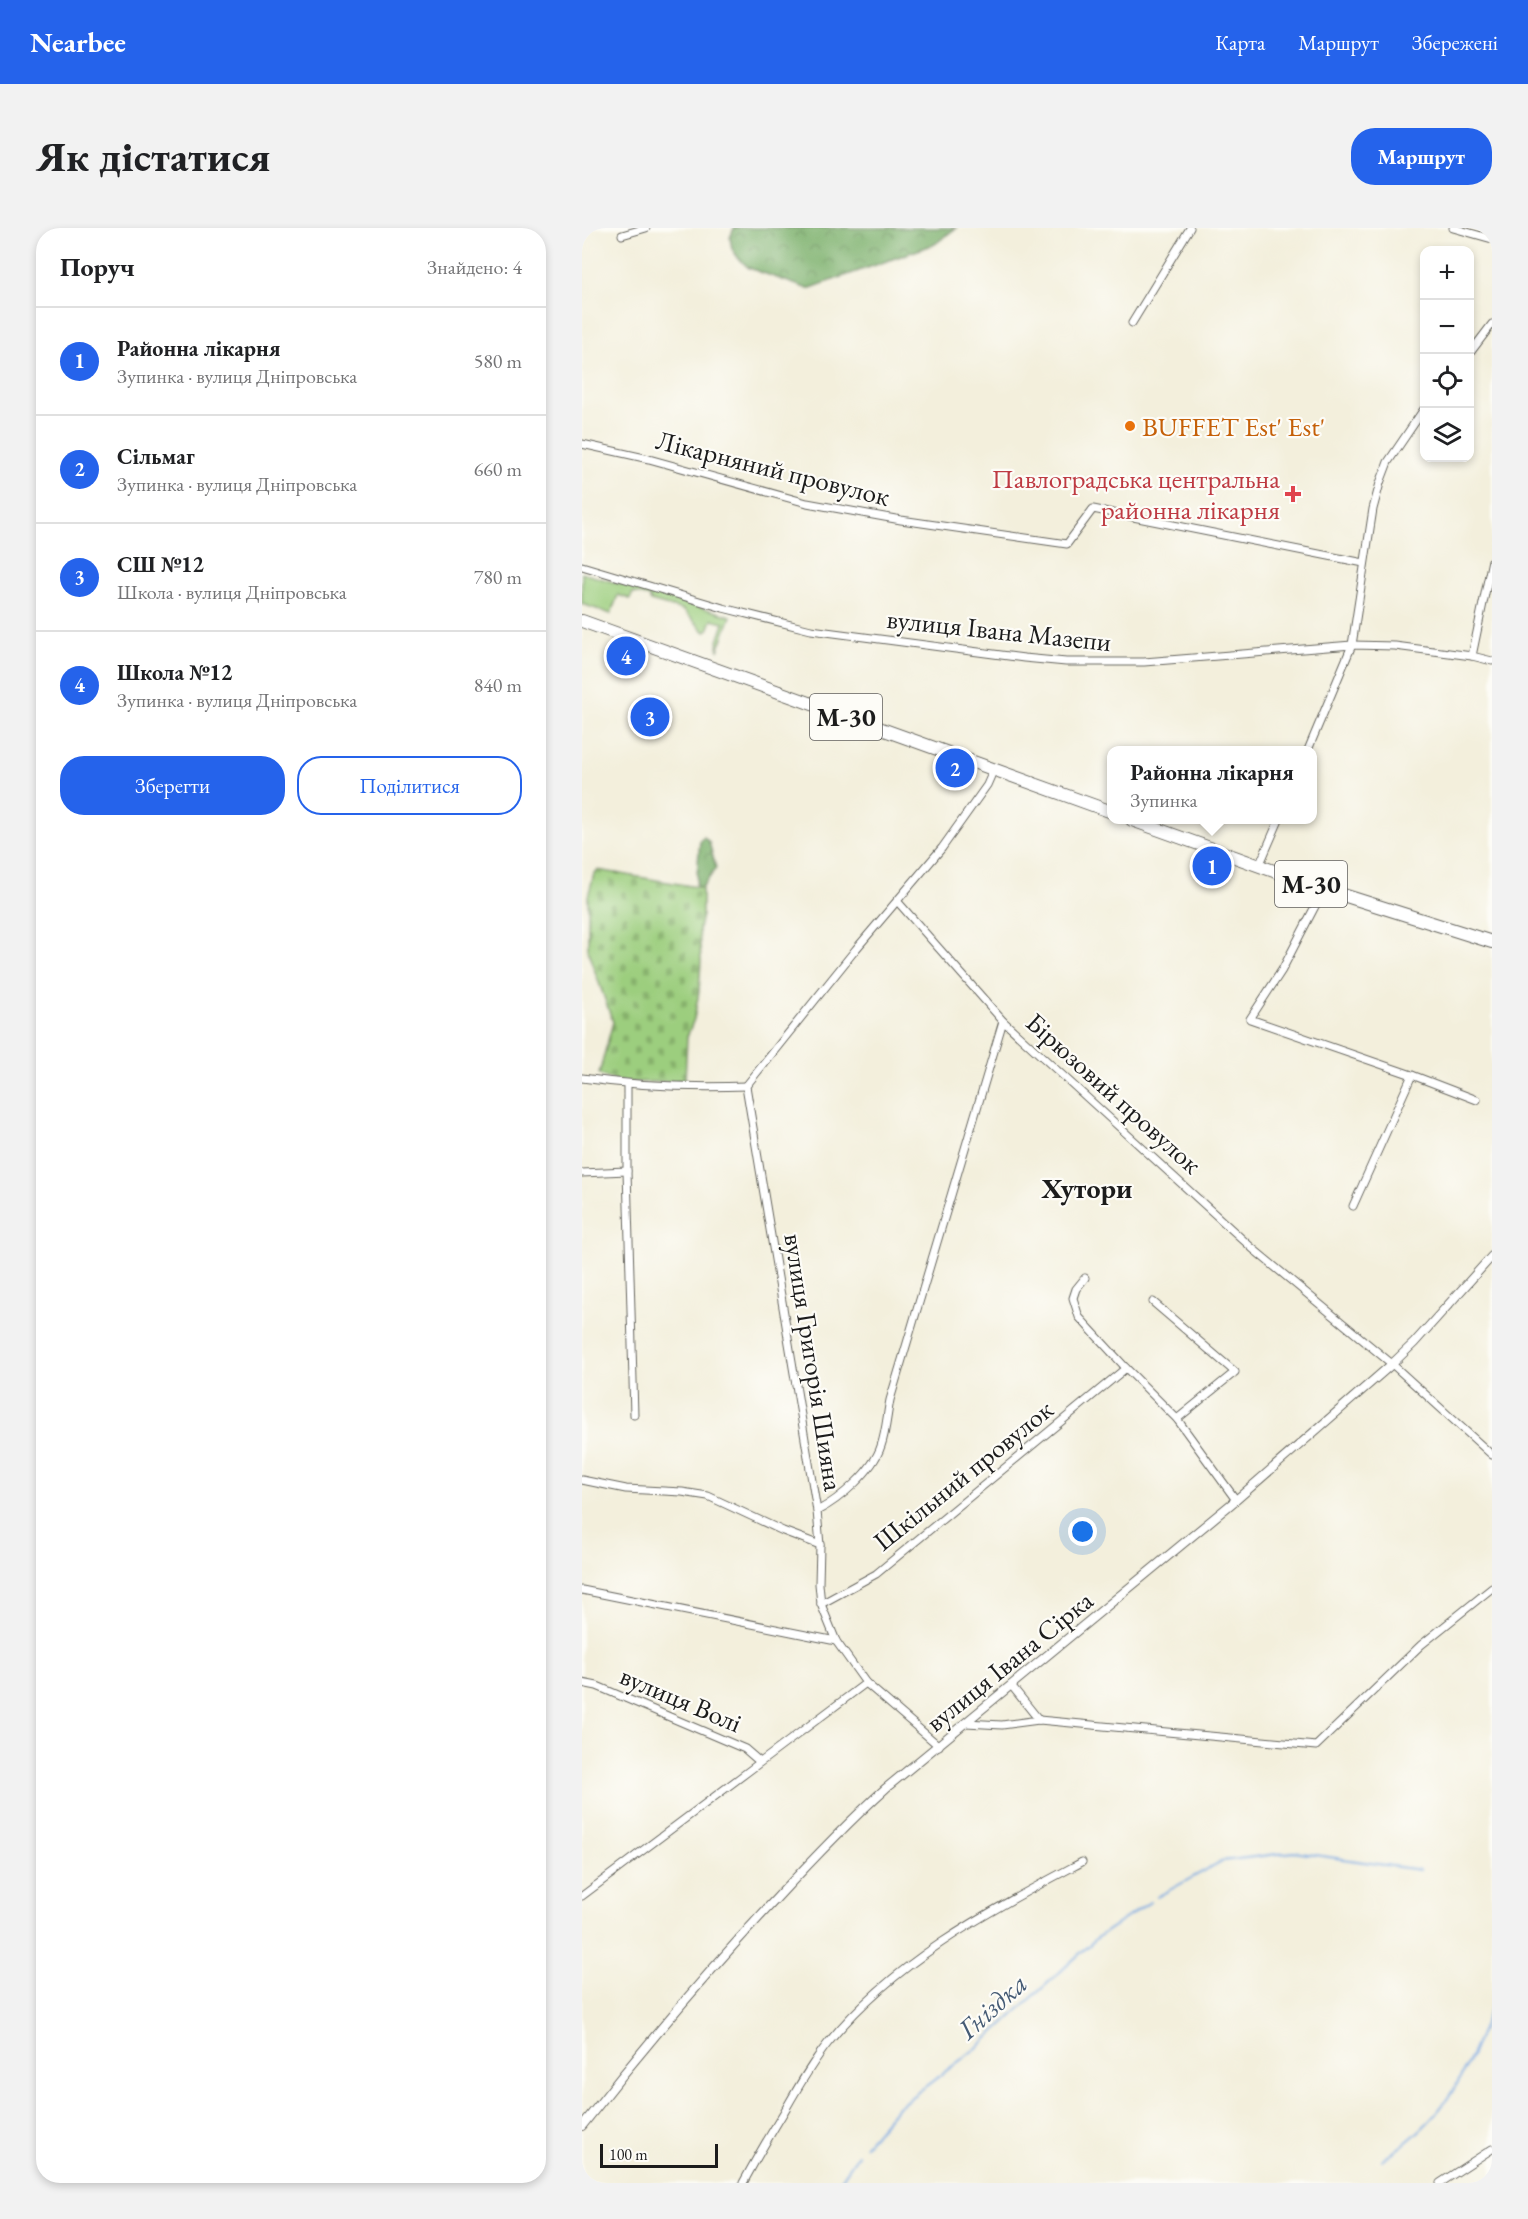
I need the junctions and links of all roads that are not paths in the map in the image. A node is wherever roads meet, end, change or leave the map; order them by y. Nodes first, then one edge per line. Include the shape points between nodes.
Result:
1 (646, 228) edge
2 (1190, 228) edge
3 (1453, 228) edge
4 (622, 235) dead end
5 (1492, 238) edge
6 (1132, 323) dead end
7 (1492, 324) edge
8 (1474, 348) edge
9 (1420, 416) edge
10 (582, 444) edge
11 (1492, 560) edge
12 (1364, 563) junction
13 (582, 566) edge
14 (582, 621) edge
15 (1352, 645) junction
16 (1472, 656) junction
17 (1492, 661) edge
18 (1310, 746) edge
19 (994, 768) junction
20 (1107, 810) edge
21 (1146, 824) edge
22 (1277, 824) edge
23 (1259, 866) junction
24 (1324, 889) junction
25 (898, 902) junction
26 (1492, 942) edge
27 (1003, 1021) junction
28 (1412, 1075) junction
29 (582, 1078) edge
30 (627, 1084) junction
31 (746, 1086) junction
32 (1477, 1100) dead end
33 (627, 1172) junction
34 (582, 1173) edge
35 (1353, 1206) dead end
36 (1492, 1256) edge
37 (1085, 1278) dead end
38 (1153, 1302) dead end
39 (1392, 1364) junction
40 (1126, 1368) junction
41 (634, 1415) dead end
42 (1177, 1419) junction
43 (1492, 1455) edge
44 (582, 1480) edge
45 (1236, 1500) junction
46 (817, 1511) junction
47 (820, 1545) junction
48 (1492, 1588) edge
49 (582, 1590) edge
50 (821, 1604) junction
51 (836, 1641) junction
52 (582, 1683) edge
53 (866, 1683) junction
54 (1011, 1685) junction
55 (1040, 1720) junction
56 (966, 1723) junction
57 (939, 1746) junction
58 (760, 1762) junction
59 (1082, 1862) dead end
60 (582, 1896) edge
61 (582, 2126) edge
62 (1492, 2149) edge
63 (743, 2183) edge
64 (1440, 2183) edge

1 - 4 street
2 - 6 street
3 - 5 street
7 - 8 street
9 - 12 street via 1388,462 1373,509
10 - 12 street, Лікарняний провулок via 807,503 901,520 1067,544 1093,509
11 - 16 street
12 - 15 street
13 - 15 street, вулиця Івана Мазепи via 811,630 1024,658 1144,662
14 - 19 highway, М-30
15 - 16 street, вулиця Івана Мазепи
15 - 18 street
16 - 17 street, вулиця Івана Мазепи
19 - 20 highway, М-30
19 - 25 street via 987,785 942,848
21 - 23 highway, М-30
22 - 23 street
23 - 24 highway, М-30
24 - 26 highway, М-30
24 - 28 street via 1282,970 1250,1019
25 - 27 street
25 - 31 street
27 - 39 street, Бірюзовий провулок via 1252,1248
27 - 46 street, Бірюзовий провулок via 893,1390 882,1444 867,1469
28 - 32 street
28 - 35 street
29 - 30 street
30 - 31 street
30 - 33 street
31 - 46 street, вулиця Григорія Шияна
33 - 34 street
33 - 41 street
36 - 39 street, вулиця Івана Сірка
37 - 40 street via 1076,1289 1075,1308
38 - 42 street via 1235,1372
39 - 43 street, Бірюзовий провулок
39 - 45 street, вулиця Івана Сірка
40 - 42 street
40 - 50 street, Шкільний провулок via 876,1574
42 - 45 street
44 - 47 street via 626,1489 708,1496
45 - 54 street, вулиця Івана Сірка
46 - 47 street, вулиця Григорія Шияна
47 - 50 street, вулиця Григорія Шияна
48 - 55 street via 1421,1645 1316,1746
49 - 51 street
50 - 51 street, вулиця Григорія Шияна
51 - 53 street, вулиця Григорія Шияна
52 - 58 street, вулиця Волі via 745,1749
53 - 57 street, вулиця Григорія Шияна
53 - 58 street
54 - 55 street
54 - 56 street, вулиця Івана Сірка
55 - 56 street via 1002,1725
56 - 57 street, вулиця Івана Сірка
57 - 61 street, вулиця Івана Сірка via 830,1840 714,1966
58 - 60 street
59 - 63 street via 939,1944 849,2018 804,2078
62 - 64 street

